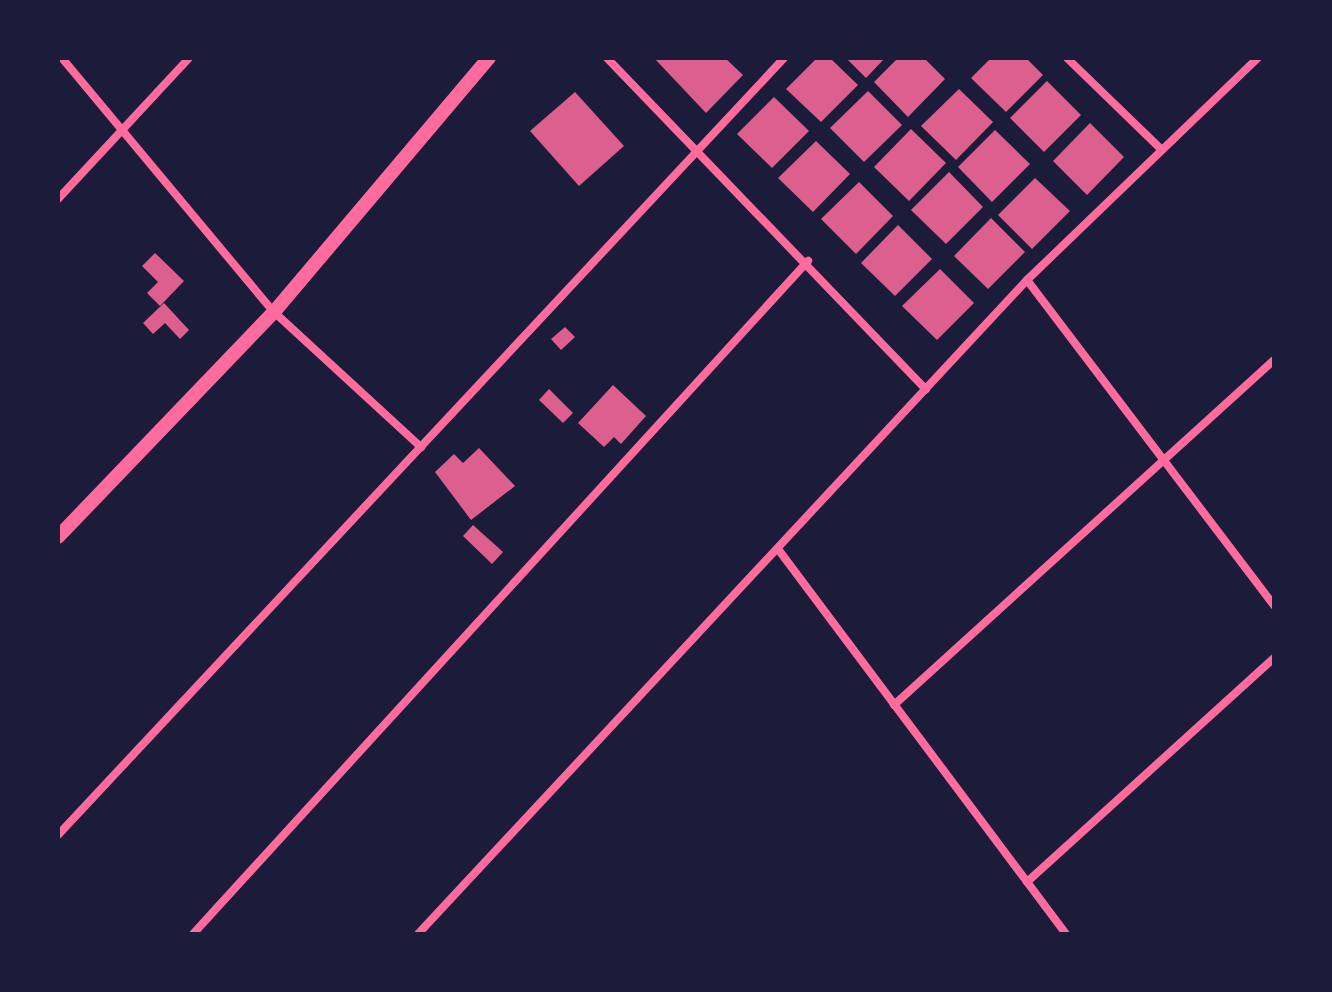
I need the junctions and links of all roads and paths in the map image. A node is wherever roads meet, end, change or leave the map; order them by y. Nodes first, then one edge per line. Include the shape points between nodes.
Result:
1 (62, 58) edge
2 (189, 58) edge
3 (489, 58) edge
4 (607, 58) edge
5 (784, 58) edge
6 (1067, 58) edge
7 (1258, 58) edge
8 (123, 134) junction
9 (699, 150) junction
10 (1162, 150) junction
11 (58, 199) edge
12 (808, 261) junction
13 (1027, 280) junction
14 (274, 312) junction
15 (1274, 360) edge
16 (926, 390) junction
17 (421, 447) junction
18 (1166, 464) junction
19 (58, 537) edge
20 (778, 549) junction
21 (1274, 606) edge
22 (1274, 658) edge
23 (894, 705) junction
24 (58, 835) edge
25 (1027, 882) junction
26 (193, 934) edge
27 (418, 934) edge
28 (1066, 934) edge

1 - 8 street
2 - 8 street
3 - 14 street
4 - 9 street
5 - 9 street
6 - 10 street
7 - 10 street
8 - 11 street
8 - 14 street
9 - 12 street
9 - 17 street
10 - 13 street
12 - 16 street
12 - 26 street
13 - 16 street
13 - 18 street
14 - 17 street
14 - 19 street
15 - 18 street
16 - 20 street
17 - 24 street
18 - 21 street
18 - 23 street
20 - 23 street
20 - 27 street
22 - 25 street
23 - 25 street
25 - 28 street

